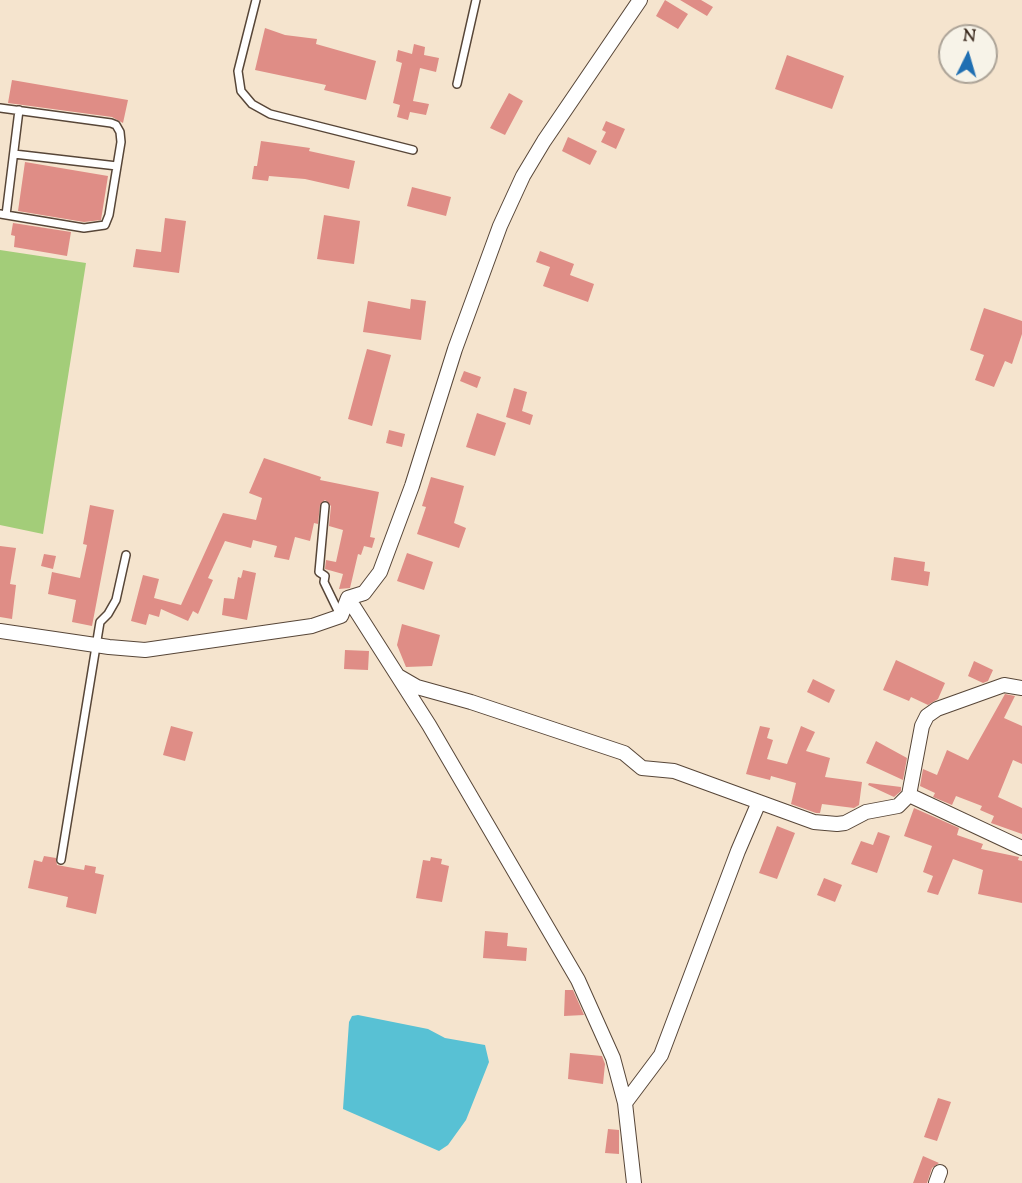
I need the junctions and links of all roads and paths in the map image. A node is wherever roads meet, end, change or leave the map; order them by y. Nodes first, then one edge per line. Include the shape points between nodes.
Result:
1 (256, 0) edge
2 (476, 0) edge
3 (640, 0) edge
4 (457, 84) dead end
5 (0, 108) edge
6 (20, 110) junction
7 (413, 150) dead end
8 (14, 154) junction
9 (117, 166) junction
10 (3, 214) edge
11 (325, 506) dead end
12 (126, 555) dead end
13 (348, 598) junction
14 (341, 616) junction
15 (0, 631) edge
16 (96, 646) junction
17 (398, 676) junction
18 (1022, 688) edge
19 (909, 795) junction
20 (759, 802) junction
21 (1022, 848) edge
22 (62, 860) dead end
23 (625, 1102) junction
24 (634, 1183) edge

1 - 7 lane via 238,71 241,91 252,104 270,114
2 - 4 lane
3 - 13 street via 523,176 500,226 459,338 380,572 364,593
5 - 6 lane
6 - 8 lane
6 - 9 lane via 116,125 121,142
8 - 9 lane
8 - 10 lane
9 - 10 lane via 109,215 99,228
11 - 14 lane via 319,572 325,576 324,582
12 - 16 lane via 117,600 100,622
13 - 14 street
13 - 17 street
14 - 16 street via 312,626 145,650
15 - 16 street
16 - 22 lane
17 - 20 street via 417,687 624,753 642,768 674,771
17 - 23 street via 578,980 613,1059
18 - 19 street via 996,688 927,716
19 - 20 street via 898,806 866,812 837,824 814,822
19 - 21 street
20 - 23 street via 661,1055
23 - 24 street

